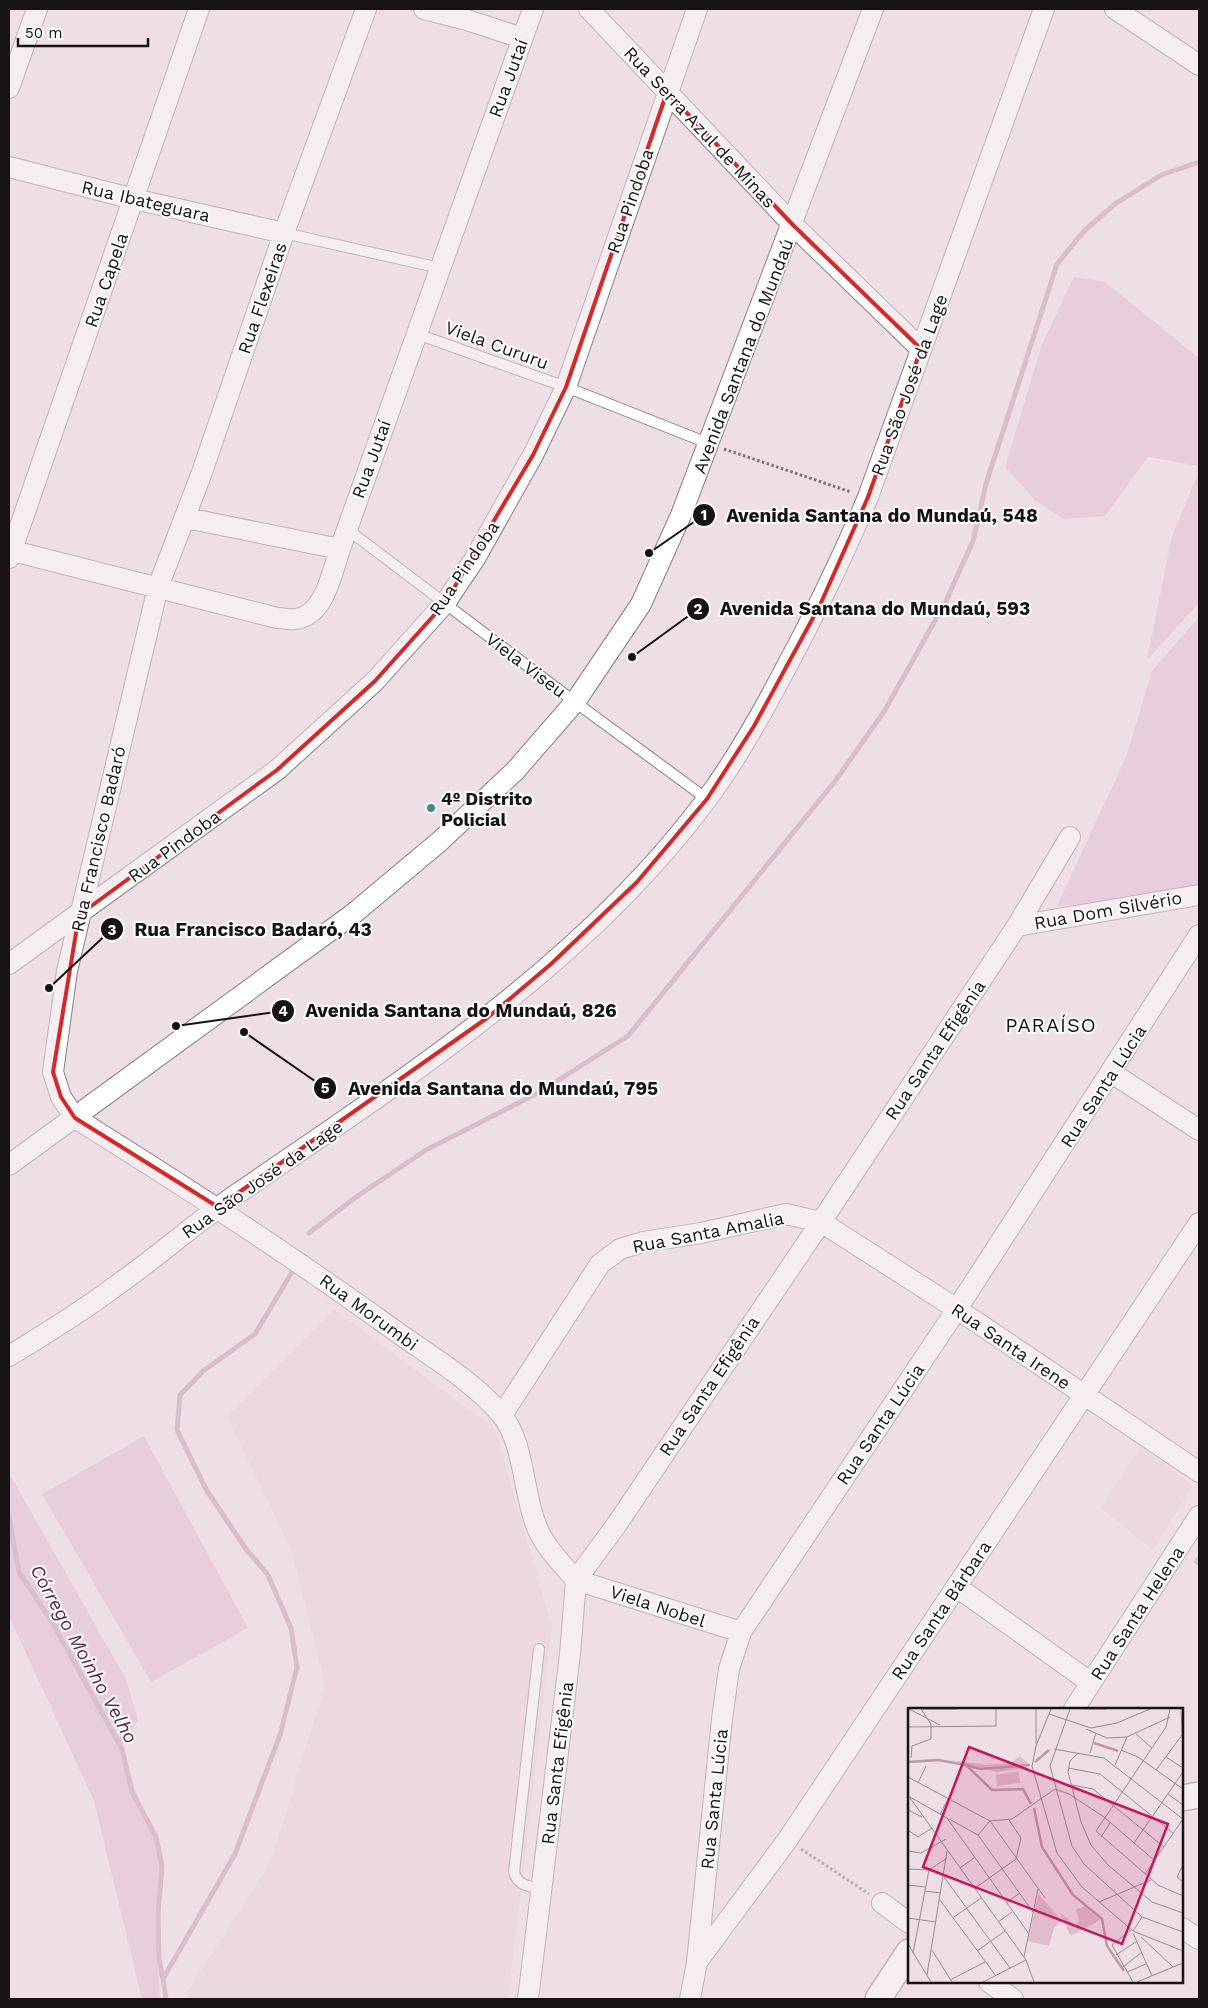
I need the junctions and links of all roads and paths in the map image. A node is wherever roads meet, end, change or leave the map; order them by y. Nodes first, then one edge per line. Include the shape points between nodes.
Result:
1 (37, 9) edge
2 (199, 9) edge
3 (366, 9) edge
4 (424, 9) edge
5 (533, 9) edge
6 (589, 9) edge
7 (697, 9) edge
8 (873, 9) edge
9 (1044, 9) edge
10 (1114, 9) edge
11 (522, 38) junction
12 (1199, 65) edge
13 (9, 88) edge
14 (667, 92) junction
15 (9, 167) edge
16 (134, 199) junction
17 (793, 225) junction
18 (284, 233) junction
19 (440, 268) junction
20 (416, 334) junction
21 (921, 349) junction
22 (566, 387) junction
23 (710, 444) junction
24 (868, 498) junction
25 (186, 518) junction
26 (347, 528) junction
27 (340, 549) junction
28 (9, 553) edge
29 (158, 587) junction
30 (445, 603) junction
31 (574, 702) junction
32 (707, 799) junction
33 (1070, 837) dead end
34 (1199, 895) edge
35 (79, 915) junction
36 (1017, 926) junction
37 (1199, 935) edge
38 (9, 964) edge
39 (1112, 1072) junction
40 (75, 1118) junction
41 (1199, 1130) edge
42 (9, 1165) edge
43 (218, 1207) junction
44 (821, 1222) junction
45 (1199, 1222) edge
46 (957, 1309) junction
47 (9, 1356) edge
48 (1084, 1396) junction
49 (502, 1415) junction
50 (1199, 1472) edge
51 (1199, 1516) edge
52 (576, 1580) junction
53 (957, 1587) junction
54 (741, 1632) junction
55 (539, 1649) dead end
56 (1091, 1683) junction
57 (1075, 1708) edge
58 (1199, 1795) edge
59 (1183, 1798) edge
60 (788, 1839) junction
61 (542, 1888) junction
62 (882, 1903) joint
63 (908, 1922) edge
64 (1183, 1929) edge
65 (1199, 1939) edge
66 (908, 1954) edge
67 (697, 1962) junction
68 (990, 1983) edge
69 (528, 1999) edge
70 (690, 1999) edge
71 (878, 1999) edge
72 (1013, 1999) edge

1 - 13 street
2 - 16 street, Rua Capela
3 - 18 street, Rua Flexeiras
4 - 11 street
5 - 11 street, Rua Jutaí
6 - 14 street, Rua Serra Azul de Minas
7 - 14 street, Rua Pindoba
8 - 17 street, Avenida Santana do Mundaú
9 - 21 street, Rua São José da Lage
10 - 12 street
11 - 19 street, Rua Jutaí
14 - 17 street, Rua Serra Azul de Minas
14 - 22 street, Rua Pindoba
15 - 16 street, Rua Ibateguara
16 - 18 street, Rua Ibateguara
16 - 28 street, Rua Capela
17 - 21 street, Rua Serra Azul de Minas
17 - 23 street, Avenida Santana do Mundaú
18 - 19 lane
18 - 25 street, Rua Flexeiras
19 - 20 street, Rua Jutaí
20 - 22 lane, Viela Cururu
20 - 26 street, Rua Jutaí
21 - 24 street, Rua São José da Lage
22 - 23 lane, Viela Cururu
22 - 30 street, Rua Pindoba via 533,456 474,560
23 - 24 path
23 - 31 street, Avenida Santana do Mundaú via 641,604
24 - 32 street, Rua São José da Lage via 820,605 754,726
25 - 27 street
25 - 29 street, Rua Flexeiras
26 - 27 street, Rua Jutaí
26 - 30 lane, Viela Viseu
27 - 29 street, Rua Jutaí via 320,602 310,614 297,619 276,618
28 - 29 street, Rua Jutaí
29 - 35 street, Rua Francisco Badaró
30 - 31 lane, Viela Viseu
30 - 35 street, Rua Pindoba via 375,681 278,770
31 - 32 lane, Viela Viseu
31 - 40 street, Avenida Santana do Mundaú via 515,771 439,842 353,914
32 - 43 street, Rua São José da Lage via 630,888 551,964 487,1018
33 - 36 street, Rua Santa Efigênia
34 - 36 street, Rua Dom Silvério
35 - 38 street, Rua Pindoba
35 - 40 street, Rua Francisco Badaró via 67,972 53,1072 61,1097
36 - 44 street, Rua Santa Efigênia
37 - 39 street, Rua Santa Lúcia
39 - 41 street
39 - 46 street, Rua Santa Lúcia
40 - 42 street, Avenida Santana do Mundaú
40 - 43 street, Rua Morumbi
43 - 47 street, Rua São José da Lage via 69,1320
43 - 49 street, Rua Morumbi via 481,1393
44 - 46 street, Rua Santa Irene
44 - 49 street, Rua Santa Amalia via 786,1214 620,1249 600,1264
44 - 52 street, Rua Santa Efigênia
45 - 48 street, Rua Santa Bárbara
46 - 48 street, Rua Santa Irene
46 - 54 street, Rua Santa Lúcia
48 - 50 street, Rua Santa Irene
48 - 53 street, Rua Santa Bárbara
49 - 52 street, Rua Morumbi via 513,1436 535,1524 543,1540
51 - 56 street, Rua Santa Helena
52 - 54 street, Viela Nobel
52 - 61 street, Rua Santa Efigênia
53 - 56 street
53 - 60 street, Rua Santa Bárbara
54 - 67 street, Rua Santa Lúcia via 729,1669 722,1719
55 - 61 lane via 514,1872 516,1880 524,1886
56 - 57 street, Rua Santa Helena
58 - 59 street
60 - 62 path
60 - 67 street, Rua Santa Bárbara
61 - 69 street, Rua Santa Efigênia
62 - 63 street
64 - 65 street
66 - 71 street
67 - 70 street, Rua Santa Bárbara
68 - 72 street

